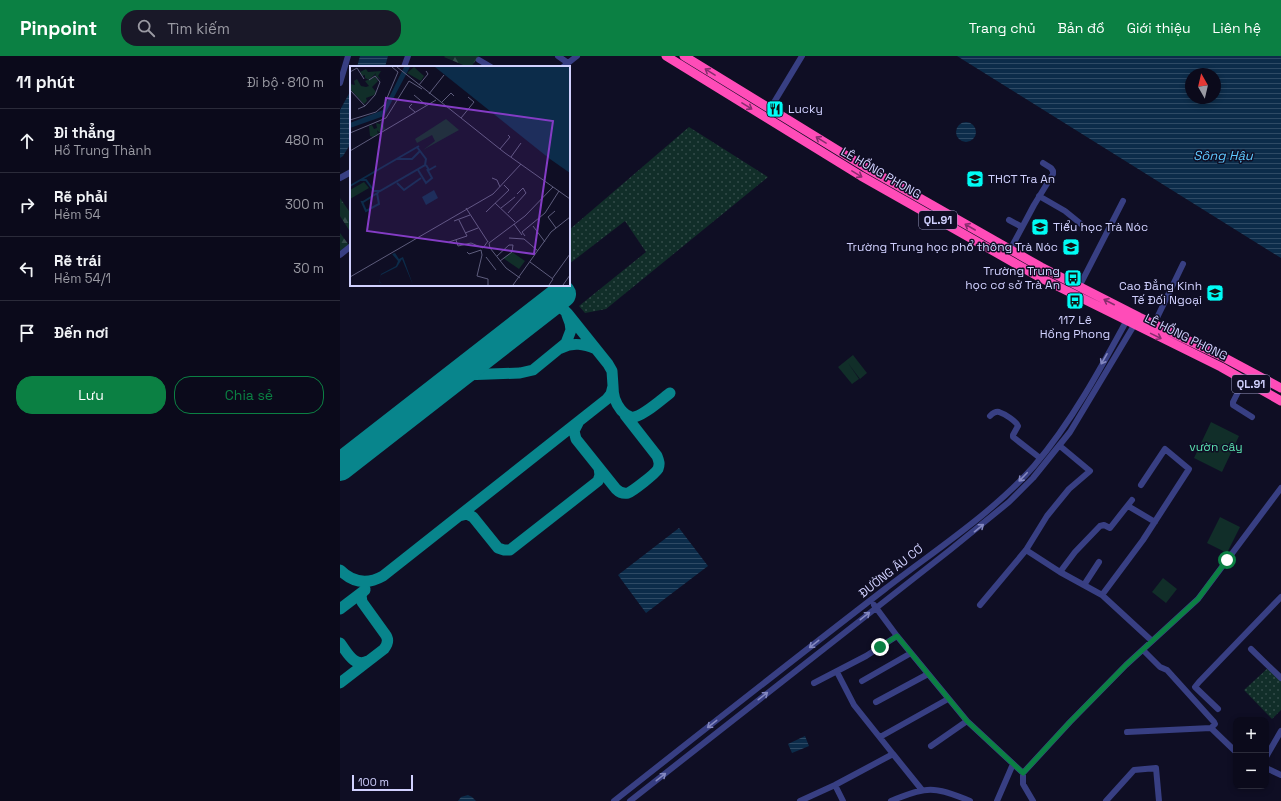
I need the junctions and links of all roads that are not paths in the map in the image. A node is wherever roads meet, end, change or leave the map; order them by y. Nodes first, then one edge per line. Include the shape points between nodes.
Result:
1 (348, 56) edge
2 (408, 56) edge
3 (558, 56) edge
4 (577, 56) edge
5 (666, 56) edge
6 (684, 56) edge
7 (802, 56) edge
8 (479, 60) dead end
9 (566, 65) edge
10 (404, 66) edge
11 (488, 66) edge
12 (340, 83) edge
13 (770, 109) junction
14 (1043, 163) dead end
15 (350, 173) edge
16 (340, 178) edge
17 (1039, 196) junction
18 (1123, 201) dead end
19 (1009, 220) dead end
20 (1081, 224) dead end
21 (1022, 227) junction
22 (350, 247) edge
23 (1010, 250) junction
24 (340, 255) edge
25 (1183, 264) dead end
26 (1079, 287) junction
27 (1132, 319) junction
28 (1154, 324) junction
29 (1225, 358) junction
30 (1220, 367) junction
31 (1244, 380) junction
32 (1281, 388) edge
33 (1281, 401) edge
34 (990, 416) dead end
35 (1252, 417) dead end
36 (1060, 446) junction
37 (1040, 458) junction
38 (1142, 485) dead end
39 (1281, 488) edge
40 (1132, 500) dead end
41 (1128, 506) junction
42 (1155, 522) junction
43 (961, 530) junction
44 (967, 537) junction
45 (1026, 550) junction
46 (1099, 562) dead end
47 (1060, 572) junction
48 (1084, 585) junction
49 (1102, 595) junction
50 (1281, 597) edge
51 (870, 600) junction
52 (980, 605) dead end
53 (876, 608) junction
54 (897, 636) junction
55 (1152, 641) junction
56 (1251, 649) dead end
57 (1142, 650) junction
58 (911, 653) junction
59 (837, 672) junction
60 (928, 674) junction
61 (1281, 678) edge
62 (862, 681) dead end
63 (814, 684) dead end
64 (948, 699) junction
65 (876, 702) dead end
66 (1218, 709) dead end
67 (967, 721) junction
68 (1211, 728) junction
69 (1281, 731) edge
70 (1127, 732) dead end
71 (880, 737) junction
72 (930, 746) dead end
73 (1233, 749) edge
74 (1268, 753) edge
75 (894, 754) junction
76 (1013, 764) junction
77 (1269, 769) edge
78 (1023, 773) junction
79 (1281, 775) edge
80 (835, 785) junction
81 (922, 790) junction
82 (614, 801) edge
83 (630, 801) edge
84 (800, 801) edge
85 (843, 801) edge
86 (891, 801) edge
87 (970, 801) edge
88 (997, 801) edge
89 (1033, 801) edge
90 (1106, 801) edge
91 (1159, 801) edge

1 - 12 street
2 - 10 street
3 - 9 street
4 - 9 street
5 -> 27 highway, LÊ HỒNG PHONG / QL.91 via 861,176 1041,278
13 -> 6 highway, LÊ HỒNG PHONG / QL.91
7 - 13 street
8 - 11 street
23 -> 13 highway, LÊ HỒNG PHONG / QL.91 via 865,168
14 - 17 street via 1053,171
15 - 16 street
17 - 20 street
17 - 21 street
18 - 26 street
19 - 21 street
21 - 23 street
22 - 24 street
23 - 26 highway, LÊ HỒNG PHONG / QL.91
25 - 28 street
27 -> 26 highway, LÊ HỒNG PHONG / QL.91
27 - 28 highway, LÊ HỒNG PHONG / QL.91
27 -> 30 highway, LÊ HỒNG PHONG / QL.91
27 - 36 street, ĐƯỜNG ÂU CƠ via 1079,420
27 -> 37 street, ĐƯỜNG ÂU CƠ via 1072,414
28 - 29 highway, LÊ HỒNG PHONG / QL.91
29 - 30 highway
29 - 32 highway, LÊ HỒNG PHONG / QL.91
30 - 31 highway, LÊ HỒNG PHONG / QL.91
31 - 33 highway, LÊ HỒNG PHONG / QL.91
31 - 35 street via 1233,405
34 - 37 street via 999,412 1016,423 1018,426 1013,437
44 -> 36 street, ĐƯỜNG ÂU CƠ via 1021,491
36 - 45 street via 1090,470 1051,511
37 -> 43 street, ĐƯỜNG ÂU CƠ via 1007,493
38 - 42 street via 1165,449 1189,469
39 - 55 street via 1198,599
40 - 41 street
41 - 42 street
41 - 47 street via 1110,528 1100,526
42 - 49 street
43 - 44 street
43 - 51 street, ĐƯỜNG ÂU CƠ
44 - 53 street, ĐƯỜNG ÂU CƠ
45 - 47 street
45 - 52 street
46 - 48 street
47 - 48 street
48 - 49 street
49 - 55 street
50 - 66 street via 1196,687
51 - 53 street
51 -> 82 street, ĐƯỜNG ÂU CƠ
53 - 54 street
83 -> 53 street, ĐƯỜNG ÂU CƠ
54 - 58 street
54 - 59 street
55 - 57 street
56 - 61 street
57 - 68 street via 1167,670 1214,722
57 - 78 street via 1084,707
58 - 60 street
58 - 62 street
59 - 63 street
59 - 71 street via 854,706
60 - 64 street
60 - 65 street
64 - 67 street
64 - 71 street
67 - 72 street
67 - 76 street
68 - 70 street
68 - 73 street
69 - 74 street
71 - 75 street
75 - 80 street
75 - 81 street
76 - 78 street
76 - 88 street
77 - 79 street
78 - 89 street via 1024,784
80 - 84 street
80 - 85 street
81 - 86 street
81 - 87 street via 942,790
90 - 91 street via 1134,770 1156,768

